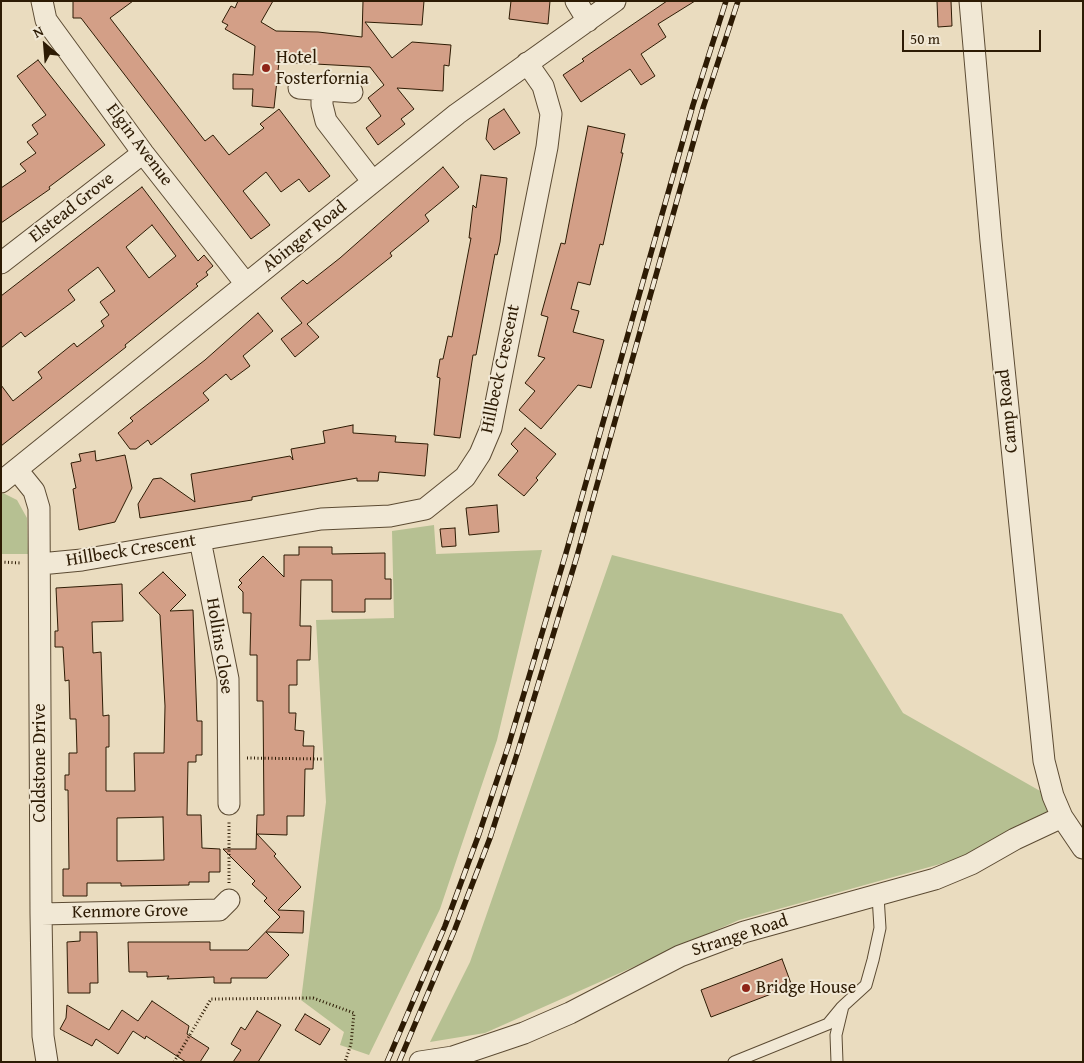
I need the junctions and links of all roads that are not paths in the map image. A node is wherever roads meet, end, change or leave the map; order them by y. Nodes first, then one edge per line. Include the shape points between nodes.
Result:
1 (42, 1) edge
2 (576, 1) edge
3 (616, 1) edge
4 (970, 1) edge
5 (588, 21) junction
6 (526, 63) junction
7 (299, 88) dead end
8 (322, 90) junction
9 (352, 92) dead end
10 (143, 153) junction
11 (372, 182) junction
12 (1, 263) edge
13 (246, 284) junction
14 (9, 476) edge
15 (200, 540) junction
16 (40, 564) junction
17 (223, 790) road end
18 (1062, 817) junction
19 (1083, 848) edge
20 (878, 896) junction
21 (225, 910) road end
22 (41, 914) junction
23 (843, 1006) junction
24 (47, 1062) edge
25 (420, 1062) edge
26 (734, 1062) edge
27 (837, 1062) edge

1 - 10 street, Elgin Avenue via 46,20
2 - 5 street
3 - 5 street, Abinger Road
4 - 18 street, Camp Road via 1044,761
5 - 6 street, Abinger Road
6 - 11 street, Abinger Road
6 - 15 street, Hillbeck Crescent via 543,86 551,114 547,147 491,428 466,477 426,509 390,516 321,519
7 - 8 street
8 - 9 street
8 - 11 street via 326,121
10 - 12 street, Elstead Grove
10 - 13 street, Elgin Avenue
11 - 13 street, Abinger Road
13 - 14 street, Abinger Road
14 - 16 street, Coldstone Drive via 37,499
15 - 16 street, Hillbeck Crescent
15 - 17 street, Hollins Close via 228,679 229,758
16 - 22 street, Coldstone Drive
18 - 19 street, Camp Road
18 - 20 street, Strange Road via 971,864
20 - 23 lane via 880,928 866,985
20 - 25 street, Strange Road via 744,932 680,956 524,1033 453,1057
21 - 22 street, Kenmore Grove
22 - 24 street, Coldstone Drive via 43,1036
23 - 26 lane via 828,1024
23 - 27 lane via 836,1035

